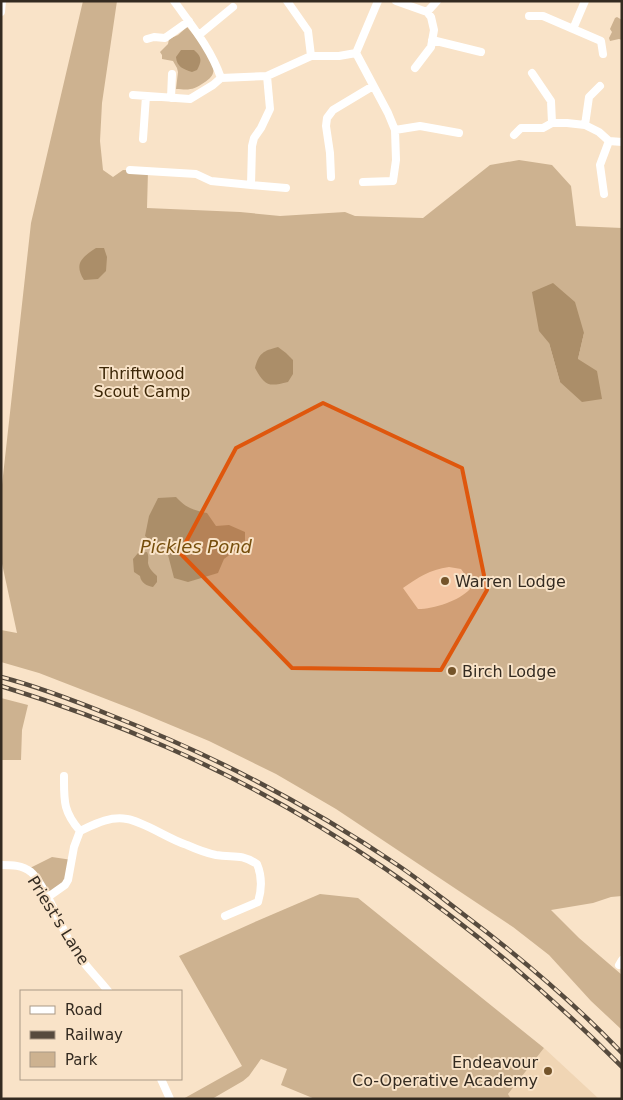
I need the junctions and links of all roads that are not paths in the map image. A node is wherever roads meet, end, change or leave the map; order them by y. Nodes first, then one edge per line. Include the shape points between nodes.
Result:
1 (2, 1) edge
2 (174, 1) edge
3 (287, 1) edge
4 (378, 1) edge
5 (396, 1) edge
6 (437, 1) edge
7 (585, 1) edge
8 (233, 7) dead end
9 (1, 12) edge
10 (427, 12) junction
11 (529, 16) dead end
12 (188, 21) junction
13 (573, 29) junction
14 (199, 35) junction
15 (147, 39) dead end
16 (432, 40) junction
17 (481, 52) dead end
18 (356, 53) junction
19 (603, 54) dead end
20 (311, 56) junction
21 (415, 68) dead end
22 (532, 73) dead end
23 (172, 74) dead end
24 (267, 76) junction
25 (221, 78) junction
26 (373, 86) junction
27 (600, 86) dead end
28 (133, 95) dead end
29 (146, 96) junction
30 (171, 98) junction
31 (552, 123) junction
32 (585, 125) junction
33 (395, 130) junction
34 (459, 133) dead end
35 (514, 135) dead end
36 (143, 139) dead end
37 (609, 141) junction
38 (622, 142) edge
39 (130, 170) dead end
40 (331, 177) dead end
41 (363, 182) dead end
42 (251, 185) junction
43 (286, 188) dead end
44 (604, 194) dead end
45 (64, 776) dead end
46 (80, 831) junction
47 (1, 865) edge
48 (48, 897) junction
49 (225, 916) dead end
50 (107, 990) edge
51 (161, 1080) edge
52 (170, 1099) edge

1 - 9 street
2 - 12 street
3 - 20 street via 308,30
4 - 18 street
5 - 10 street
6 - 10 street
7 - 13 street
8 - 14 street
10 - 16 street via 434,30
11 - 13 street via 543,16
12 - 14 street
12 - 15 street via 165,38
13 - 19 street via 601,42
14 - 25 street
16 - 17 street
16 - 21 street via 431,47
18 - 20 street
18 - 26 street
20 - 24 street
22 - 31 street via 551,101
23 - 30 street
24 - 25 street
24 - 42 street via 270,108 252,146
25 - 30 street via 190,99
26 - 33 street
26 - 40 street via 333,110 327,118
27 - 32 street via 590,97
28 - 29 street
29 - 30 street
29 - 36 street
31 - 32 street
31 - 35 street via 543,128 521,128
32 - 37 street
33 - 34 street via 420,126
33 - 41 street via 393,181
37 - 38 street
37 - 44 street via 600,165
39 - 42 street via 196,174 211,181
42 - 43 street
45 - 46 street via 67,811
46 - 48 street via 68,880
46 - 49 street via 105,820 128,819 185,845 251,860 260,871 258,902
47 - 48 street, Priest's Lane via 29,871
48 - 50 street, Priest's Lane via 76,953
51 - 52 street

